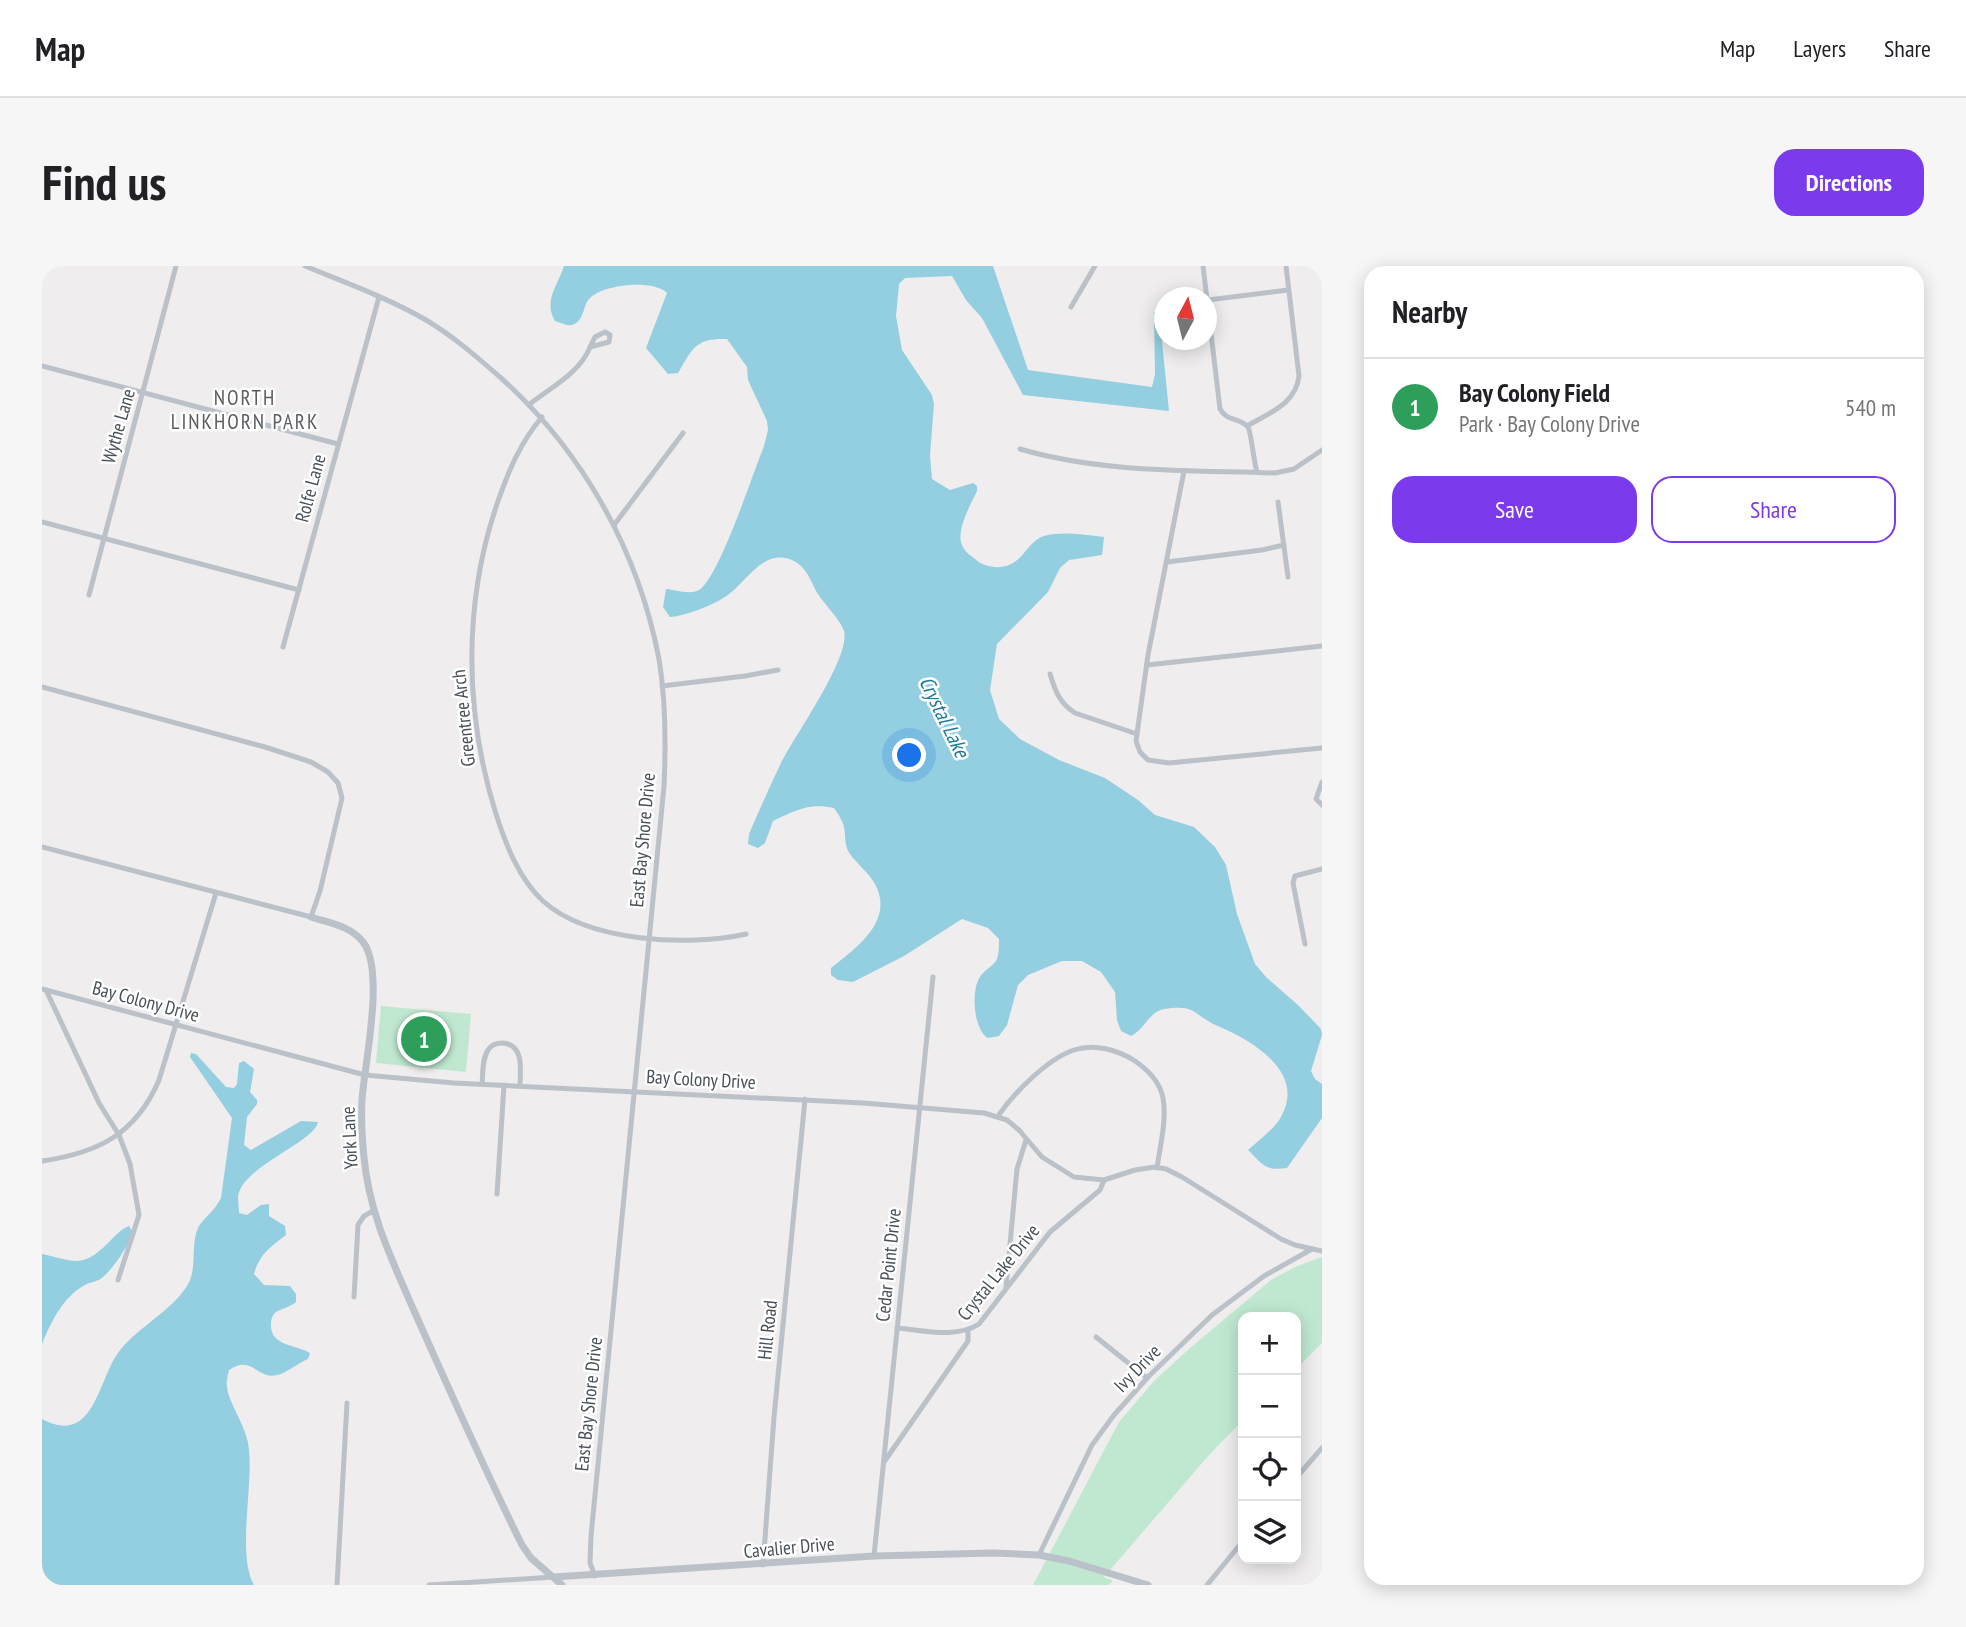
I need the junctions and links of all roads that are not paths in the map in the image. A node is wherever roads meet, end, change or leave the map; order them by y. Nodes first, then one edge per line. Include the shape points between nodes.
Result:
1 (176, 266) edge
2 (305, 266) edge
3 (1095, 266) edge
4 (1203, 266) edge
5 (1286, 266) edge
6 (1206, 287) edge
7 (1288, 290) junction
8 (379, 297) junction
9 (1217, 299) edge
10 (1071, 307) dead end
11 (590, 347) dead end
12 (1214, 350) edge
13 (42, 366) edge
14 (144, 394) junction
15 (530, 404) junction
16 (542, 417) junction
17 (1247, 426) junction
18 (683, 433) dead end
19 (338, 444) junction
20 (1020, 449) dead end
21 (1322, 450) edge
22 (1184, 471) junction
23 (1257, 472) junction
24 (1278, 502) dead end
25 (42, 522) edge
26 (614, 525) junction
27 (104, 538) junction
28 (1284, 545) junction
29 (1167, 562) junction
30 (1288, 577) dead end
31 (299, 590) junction
32 (89, 594) dead end
33 (1322, 646) edge
34 (283, 647) dead end
35 (1147, 665) junction
36 (778, 670) dead end
37 (1050, 674) dead end
38 (662, 686) junction
39 (42, 687) edge
40 (1137, 734) junction
41 (1322, 748) edge
42 (1322, 782) edge
43 (1322, 805) edge
44 (42, 847) edge
45 (1322, 869) edge
46 (216, 893) junction
47 (311, 917) junction
48 (746, 934) dead end
49 (649, 938) junction
50 (1305, 944) dead end
51 (933, 977) dead end
52 (44, 990) edge
53 (175, 1025) junction
54 (365, 1075) junction
55 (482, 1084) junction
56 (504, 1085) junction
57 (520, 1086) junction
58 (634, 1091) junction
59 (805, 1099) junction
60 (919, 1107) junction
61 (998, 1116) junction
62 (119, 1135) junction
63 (1026, 1140) junction
64 (42, 1161) edge
65 (1157, 1168) junction
66 (1104, 1180) junction
67 (498, 1194) dead end
68 (373, 1211) junction
69 (1311, 1249) junction
70 (1322, 1251) edge
71 (118, 1280) dead end
72 (1006, 1290) junction
73 (354, 1297) dead end
74 (897, 1328) junction
75 (968, 1330) junction
76 (1096, 1337) dead end
77 (1147, 1378) junction
78 (347, 1403) dead end
79 (1322, 1448) edge
80 (883, 1464) junction
81 (1301, 1472) edge
82 (1238, 1547) edge
83 (1039, 1555) junction
84 (874, 1556) junction
85 (763, 1565) junction
86 (595, 1576) junction
87 (554, 1577) junction
88 (337, 1585) edge
89 (429, 1585) edge
90 (562, 1585) edge
91 (596, 1585) edge
92 (1148, 1585) edge
93 (1207, 1585) edge

1 - 14 street, Wythe Lane
2 - 8 street, East Bay Shore Drive
3 - 10 street
4 - 6 street
5 - 7 street
7 - 9 street
7 - 17 street via 1298,384 1293,397
8 - 15 street, East Bay Shore Drive via 453,338
8 - 19 street, Rolfe Lane
11 - 15 street via 577,368
12 - 17 street via 1220,409 1226,418
13 - 14 street
14 - 19 street
14 - 27 street, Wythe Lane
15 - 16 street, East Bay Shore Drive
16 - 26 street, East Bay Shore Drive via 583,470
16 - 49 street, Greentree Arch via 512,462 479,572 472,653 478,741 499,823 517,867 537,894 558,913 586,926
17 - 23 street
18 - 26 street
19 - 31 street, Rolfe Lane
20 - 22 street
21 - 23 street via 1294,468
22 - 23 street
22 - 29 street
24 - 28 street
25 - 27 street
26 - 38 street, East Bay Shore Drive via 641,593
27 - 31 street
27 - 32 street, Wythe Lane
28 - 29 street
28 - 30 street
29 - 35 street
31 - 34 street, Rolfe Lane
33 - 35 street
35 - 40 street
36 - 38 street
37 - 40 street via 1068,709
38 - 49 street, East Bay Shore Drive via 664,786
39 - 47 street via 321,767 341,791 341,804
40 - 41 street via 1143,756 1169,764
42 - 43 street via 1316,799
44 - 46 street
45 - 50 street via 1295,876 1293,883
46 - 47 street
46 - 53 street
47 - 54 street, York Lane via 351,931 371,956
48 - 49 street, Greentree Arch via 698,942
49 - 58 street, East Bay Shore Drive
51 - 60 street, Cedar Point Drive
52 - 53 street, Bay Colony Drive
52 - 62 street
53 - 54 street, Bay Colony Drive
53 - 62 street via 153,1093
54 - 55 street, Bay Colony Drive
54 - 68 street, York Lane via 362,1132
55 - 56 street, Bay Colony Drive
55 - 57 street via 485,1055 502,1043 519,1054
56 - 57 street, Bay Colony Drive
56 - 67 street
57 - 58 street, Bay Colony Drive
58 - 59 street, Bay Colony Drive
58 - 86 street, East Bay Shore Drive via 591,1536 590,1563
59 - 60 street, Bay Colony Drive
59 - 85 street, Hill Road
60 - 61 street, Bay Colony Drive
60 - 74 street, Cedar Point Drive
61 - 63 street
61 - 65 street via 1046,1067 1074,1049 1118,1052 1148,1072 1163,1096
62 - 64 street via 72,1156
62 - 71 street via 130,1164 139,1215
63 - 66 street via 1061,1171 1082,1179
63 - 72 street via 1017,1170
65 - 66 street
65 - 69 street via 1182,1177 1281,1239
66 - 72 street, Crystal Lake Drive via 1100,1190 1050,1232
68 - 73 street via 358,1224
68 - 87 street, York Lane via 517,1536 531,1558
69 - 70 street
69 - 77 street, Ivy Drive via 1264,1276 1212,1315
72 - 75 street, Crystal Lake Drive via 985,1319
74 - 75 street
74 - 80 street, Cedar Point Drive
75 - 80 street, Crystal Lake Drive via 968,1340
76 - 77 street
77 - 83 street, Ivy Drive via 1092,1445
78 - 88 street
79 - 81 street
80 - 84 street, Cedar Point Drive
82 - 93 street
83 - 84 street, Cavalier Drive
83 - 92 street, Cavalier Drive
84 - 85 street, Cavalier Drive
85 - 86 street, Cavalier Drive
86 - 87 street, Cavalier Drive
86 - 91 street
87 - 89 street, Cavalier Drive
87 - 90 street, York Lane

